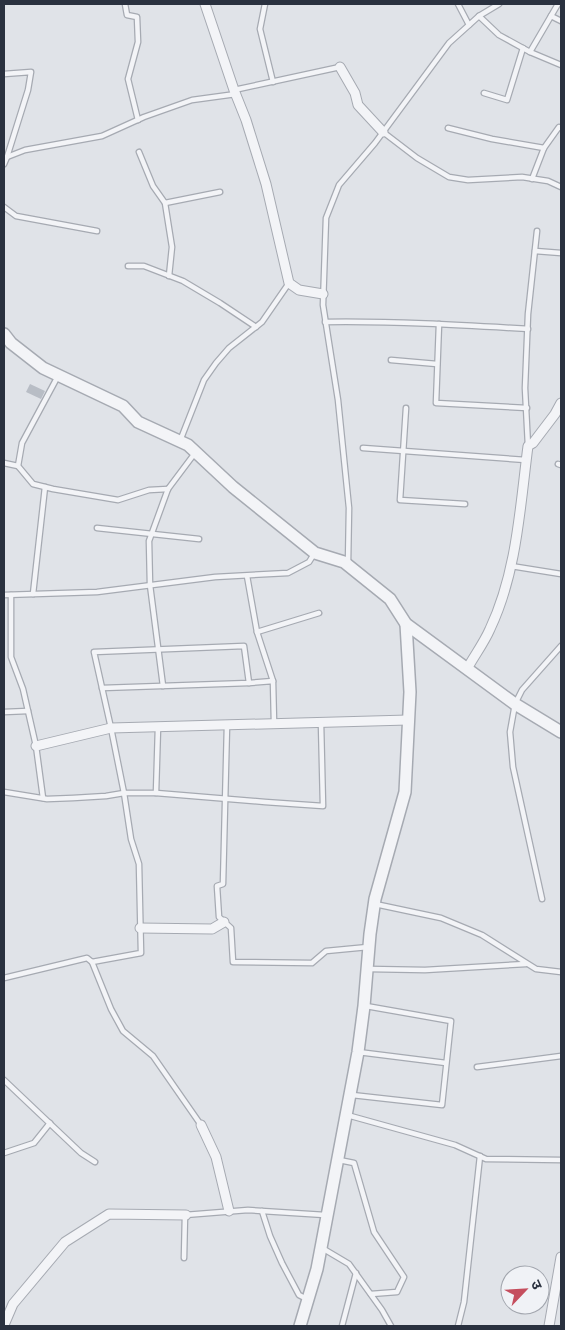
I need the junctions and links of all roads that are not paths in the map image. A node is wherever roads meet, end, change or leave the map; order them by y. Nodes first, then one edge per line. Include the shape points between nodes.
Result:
1 (126, 4) edge
2 (205, 4) edge
3 (265, 4) edge
4 (458, 4) edge
5 (499, 4) edge
6 (559, 5) edge
7 (479, 16) junction
8 (551, 16) junction
9 (561, 21) edge
10 (469, 25) junction
11 (523, 48) junction
12 (530, 52) junction
13 (561, 65) edge
14 (340, 67) joint
15 (4, 74) edge
16 (272, 82) junction
17 (235, 92) junction
18 (484, 93) dead end
19 (138, 120) junction
20 (448, 128) dead end
21 (561, 128) edge
22 (383, 132) junction
23 (544, 148) junction
24 (139, 152) dead end
25 (7, 157) junction
26 (4, 164) edge
27 (532, 179) junction
28 (561, 187) edge
29 (220, 192) dead end
30 (165, 203) junction
31 (4, 207) edge
32 (98, 231) dead end
33 (537, 231) dead end
34 (535, 251) junction
35 (561, 253) edge
36 (128, 266) dead end
37 (169, 276) junction
38 (289, 283) junction
39 (323, 294) junction
40 (325, 322) junction
41 (439, 324) junction
42 (256, 327) junction
43 (528, 329) junction
44 (4, 334) edge
45 (391, 360) dead end
46 (437, 364) junction
47 (58, 375) junction
48 (561, 403) edge
49 (406, 408) dead end
50 (527, 408) junction
51 (180, 441) junction
52 (528, 446) junction
53 (364, 448) dead end
54 (403, 451) junction
55 (195, 452) junction
56 (526, 460) junction
57 (4, 463) edge
58 (18, 466) junction
59 (45, 487) junction
60 (168, 489) junction
61 (465, 504) dead end
62 (97, 528) dead end
63 (152, 534) junction
64 (199, 539) dead end
65 (315, 553) junction
66 (348, 566) junction
67 (511, 566) junction
68 (561, 574) edge
69 (247, 576) junction
70 (150, 585) junction
71 (33, 594) junction
72 (11, 595) junction
73 (4, 596) edge
74 (319, 613) dead end
75 (406, 624) junction
76 (257, 632) junction
77 (561, 646) edge
78 (158, 649) junction
79 (4, 653) edge
80 (11, 653) junction
81 (467, 669) junction
82 (273, 681) junction
83 (249, 683) junction
84 (163, 686) junction
85 (102, 688) junction
86 (515, 704) junction
87 (28, 711) junction
88 (4, 712) edge
89 (408, 720) junction
90 (321, 722) junction
91 (274, 723) junction
92 (227, 725) junction
93 (158, 727) junction
94 (112, 728) junction
95 (561, 732) edge
96 (36, 746) junction
97 (4, 792) edge
98 (156, 792) junction
99 (124, 793) junction
100 (43, 798) junction
101 (226, 799) junction
102 (542, 899) dead end
103 (374, 904) junction
104 (224, 922) junction
105 (140, 928) junction
106 (369, 947) junction
107 (92, 962) junction
108 (527, 964) junction
109 (367, 968) junction
110 (561, 972) edge
111 (4, 978) edge
112 (364, 1006) junction
113 (358, 1052) junction
114 (561, 1056) edge
115 (446, 1063) junction
116 (477, 1068) dead end
117 (4, 1080) edge
118 (351, 1095) junction
119 (346, 1115) junction
120 (50, 1123) junction
121 (201, 1125) joint
122 (4, 1153) edge
123 (480, 1156) junction
124 (338, 1160) junction
125 (561, 1160) edge
126 (95, 1162) dead end
127 (229, 1211) junction
128 (262, 1211) junction
129 (186, 1215) junction
130 (327, 1215) junction
131 (321, 1247) junction
132 (561, 1257) edge
133 (184, 1258) dead end
134 (356, 1273) junction
135 (371, 1294) junction
136 (308, 1300) junction
137 (5, 1326) edge
138 (300, 1326) edge
139 (342, 1326) edge
140 (391, 1326) edge
141 (458, 1326) edge
142 (550, 1326) edge

1 - 19 lane via 127,15 137,17 138,42 128,79
2 - 17 street
3 - 16 lane via 260,29
4 - 10 lane
5 - 7 lane
6 - 8 lane
7 - 10 lane
7 - 11 lane via 499,35
8 - 9 lane
8 - 12 lane
10 - 22 lane via 450,43
11 - 12 lane
11 - 18 lane via 507,100
12 - 13 lane
14 - 16 lane
14 - 22 street via 358,105
15 - 25 lane via 31,72
16 - 17 lane
17 - 19 lane via 192,100
17 - 38 street via 266,184
19 - 25 lane via 102,136 25,150
20 - 23 lane
21 - 23 lane
22 - 27 lane via 448,177 468,180
22 - 39 lane via 339,185 326,218
23 - 27 lane
24 - 30 lane via 153,186
25 - 26 lane
27 - 28 lane
29 - 30 lane
30 - 37 lane via 172,247
31 - 32 lane via 16,216
33 - 34 lane
34 - 35 lane
34 - 43 lane
36 - 37 lane via 144,266
37 - 42 lane via 213,298
38 - 39 street via 299,290
38 - 42 lane
39 - 40 lane
40 - 41 lane
40 - 66 lane via 338,400 349,508
41 - 43 lane
41 - 46 lane
42 - 51 lane via 229,348 204,380
43 - 50 lane
44 - 47 street via 42,368
45 - 46 lane
46 - 50 lane via 436,404
47 - 51 street via 123,406 138,422
47 - 58 lane via 22,443
48 - 52 street via 534,443
49 - 54 lane
50 - 52 lane
51 - 55 street
52 - 56 street
53 - 54 lane
54 - 56 lane
54 - 61 lane via 400,500
55 - 60 lane
55 - 65 street
56 - 67 street
57 - 58 lane
58 - 59 lane via 32,484
59 - 60 lane via 118,500 148,490
59 - 71 lane
60 - 63 lane
62 - 63 lane
63 - 64 lane
63 - 70 lane via 149,541
65 - 66 street
65 - 69 lane via 309,562 288,573
66 - 75 street via 390,599
67 - 68 lane
67 - 81 street via 490,630
69 - 70 lane
69 - 76 lane
70 - 71 lane via 97,592
70 - 78 lane
71 - 72 lane
72 - 73 lane
72 - 80 lane
74 - 76 lane
75 - 81 street
75 - 89 street via 410,692
76 - 82 lane
77 - 86 lane via 522,690
78 - 83 lane via 244,646
78 - 84 lane
78 - 85 lane via 94,652
79 - 80 lane
80 - 87 lane
81 - 86 street
82 - 83 lane
82 - 91 lane
83 - 84 lane
84 - 85 lane
85 - 94 lane
86 - 95 street
86 - 102 lane via 510,732 513,767
87 - 88 lane
87 - 96 lane
89 - 90 street
89 - 103 street via 405,792
90 - 91 street
90 - 101 lane via 323,806
91 - 92 street
92 - 93 street
92 - 101 lane
93 - 94 street
93 - 98 lane
94 - 96 street
94 - 99 lane
96 - 100 lane
97 - 100 lane
98 - 99 lane
98 - 101 lane
99 - 100 lane
99 - 105 lane via 131,839 139,864
101 - 104 lane via 223,884 217,886 219,917
103 - 106 street
103 - 108 lane via 441,918 482,935
104 - 105 street via 212,929
104 - 106 lane via 231,928 233,962 312,963 326,951
105 - 107 lane via 141,953
106 - 109 street
107 - 111 lane via 87,958
107 - 121 lane via 123,1031 153,1056
108 - 109 lane via 426,970
108 - 110 lane via 536,969
109 - 112 street
112 - 113 street
112 - 115 lane via 451,1021
113 - 115 lane
113 - 118 street
114 - 116 lane
115 - 118 lane via 442,1105
117 - 120 lane
118 - 119 street
119 - 123 lane via 455,1144
119 - 124 street
120 - 122 lane via 34,1143
120 - 126 lane
121 - 127 street via 216,1157
123 - 125 lane
123 - 141 lane via 464,1302
124 - 130 street
124 - 135 lane via 354,1163 374,1232 404,1277 397,1292
127 - 128 lane
127 - 129 lane
128 - 130 lane
128 - 136 lane via 282,1263 299,1295
129 - 133 lane
129 - 137 street via 109,1214 65,1242 13,1304
130 - 131 street
131 - 134 lane via 349,1264
131 - 136 street
132 - 142 street
134 - 135 lane
134 - 139 lane
135 - 140 lane
136 - 138 street

